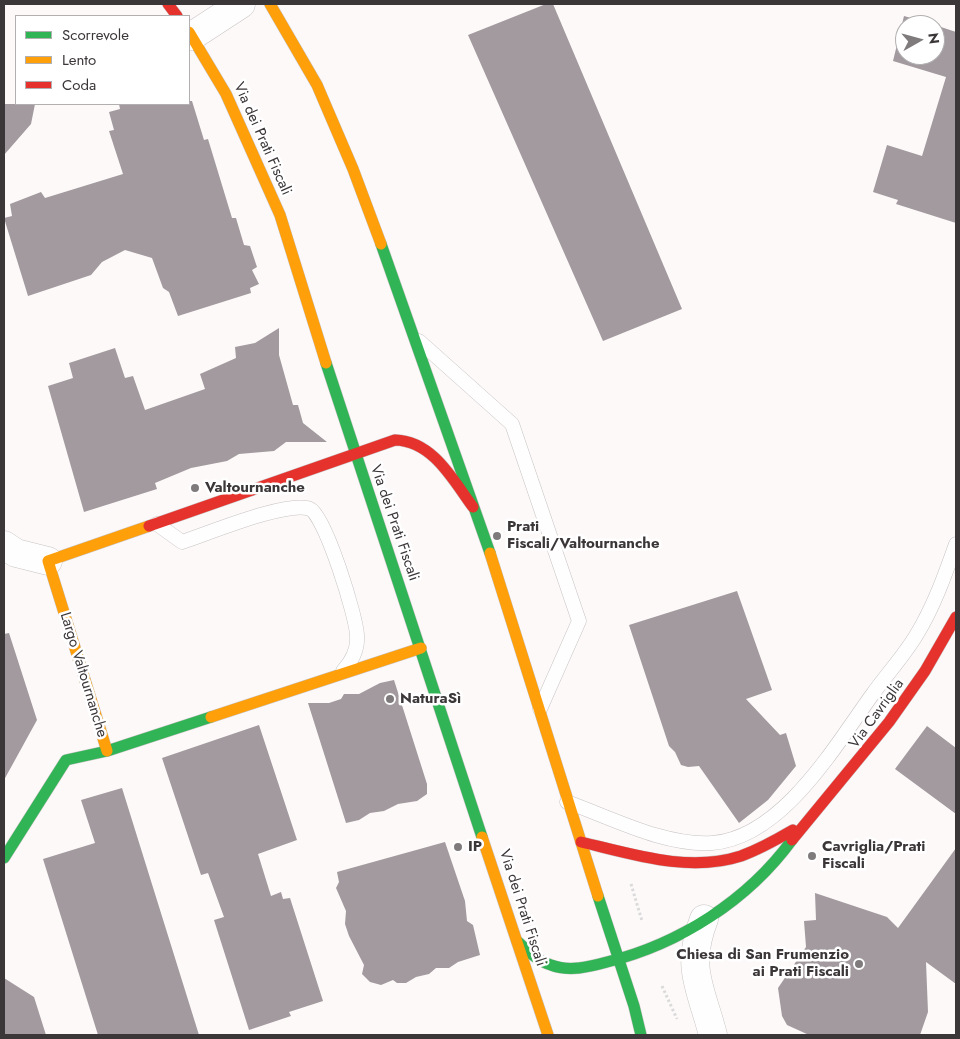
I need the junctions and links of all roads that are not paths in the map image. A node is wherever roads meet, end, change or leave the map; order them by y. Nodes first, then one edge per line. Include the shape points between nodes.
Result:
1 (168, 4) edge
2 (241, 4) edge
3 (270, 4) edge
4 (176, 15) edge
5 (190, 26) edge
6 (190, 35) edge
7 (412, 336) junction
8 (355, 455) junction
9 (478, 513) junction
10 (157, 524) junction
11 (956, 544) edge
12 (4, 545) edge
13 (48, 561) junction
14 (956, 617) edge
15 (421, 648) junction
16 (339, 675) junction
17 (539, 712) junction
18 (107, 751) junction
19 (567, 802) junction
20 (808, 819) junction
21 (581, 842) junction
22 (4, 858) edge
23 (704, 919) junction
24 (517, 941) junction
25 (619, 960) junction
26 (548, 1035) edge
27 (641, 1035) edge
28 (713, 1035) edge

1 - 4 main road, Via dei Prati Fiscali
2 - 5 street
3 - 7 main road via 317,85 338,133
6 - 8 main road, Via dei Prati Fiscali via 226,94 280,215
7 - 9 main road
7 - 17 lane via 512,424 522,452 579,621
8 - 9 main road via 393,440 421,445 432,454
8 - 10 main road
8 - 15 main road, Via dei Prati Fiscali
9 - 17 main road
10 - 13 main road
10 - 16 lane via 182,542 289,507 312,509 326,530 357,636 352,659
11 - 19 lane via 935,599 916,636 822,765 800,791 763,824 727,841 685,842
12 - 13 street via 16,553
13 - 18 main road, Largo Valtournanche
14 - 20 main road, Via Cavriglia via 905,704 862,759
15 - 16 main road, Largo Valtournanche
15 - 24 main road, Via dei Prati Fiscali
16 - 18 main road, Largo Valtournanche
17 - 19 main road
18 - 22 main road via 66,760
19 - 21 main road
20 - 21 main road, Via Cavriglia via 754,852 710,862 657,860
20 - 23 main road, Via Cavriglia via 773,863
21 - 25 main road
23 - 25 main road, Via Cavriglia via 651,949
23 - 28 street via 695,945 694,966
24 - 25 main road, Via Cavriglia via 535,959 555,968 579,970
24 - 26 main road, Via dei Prati Fiscali
25 - 27 main road

